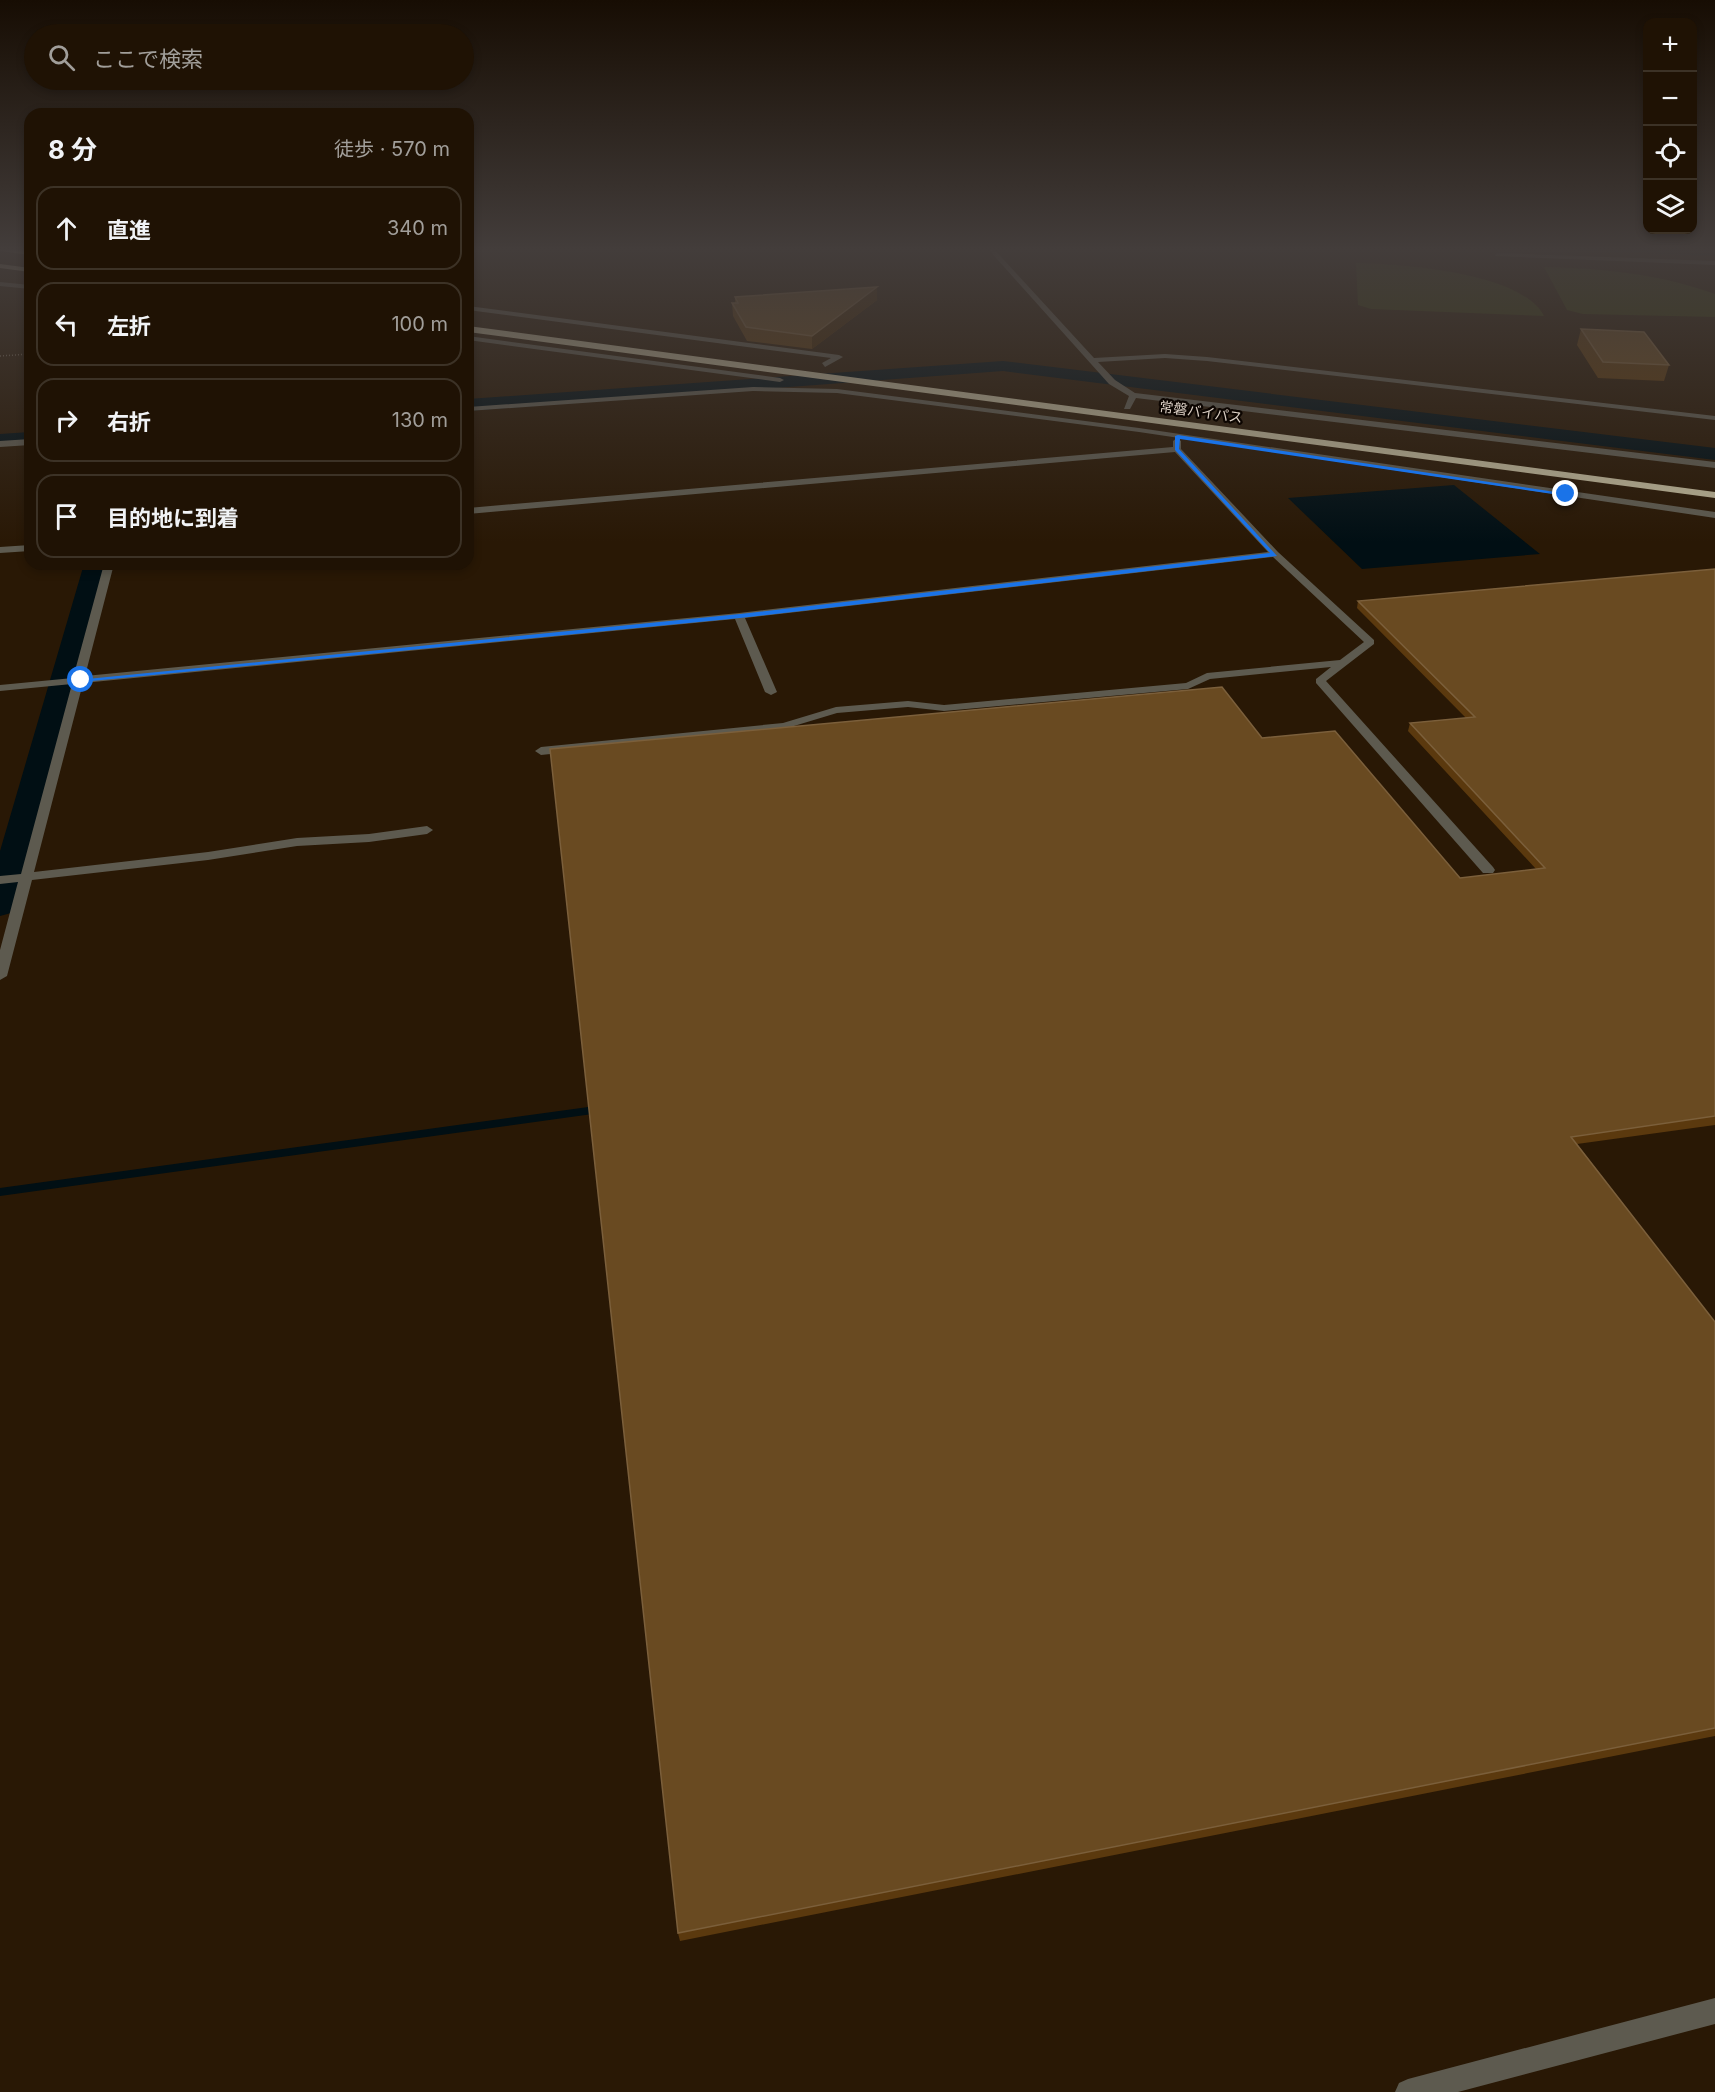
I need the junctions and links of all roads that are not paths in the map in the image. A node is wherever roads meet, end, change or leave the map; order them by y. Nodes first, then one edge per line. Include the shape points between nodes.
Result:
1 (533, 347) edge
2 (621, 347) edge
3 (658, 347) edge
4 (760, 347) edge
5 (1080, 347) edge
6 (1092, 360) junction
7 (846, 368) dead end
8 (824, 370) junction
9 (867, 371) dead end
10 (643, 388) dead end
11 (837, 391) junction
12 (1132, 395) junction
13 (474, 401) edge
14 (1127, 406) junction
15 (474, 409) edge
16 (1715, 418) edge
17 (1178, 423) junction
18 (24, 435) edge
19 (1178, 436) junction
20 (0, 437) edge
21 (24, 442) edge
22 (0, 444) edge
23 (1177, 449) junction
24 (1715, 465) edge
25 (1715, 485) edge
26 (1715, 495) edge
27 (474, 509) edge
28 (1715, 515) edge
29 (24, 548) edge
30 (0, 550) edge
31 (1275, 554) junction
32 (107, 570) edge
33 (740, 616) junction
34 (1343, 663) junction
35 (79, 680) junction
36 (0, 688) edge
37 (771, 692) dead end
38 (541, 750) dead end
39 (427, 830) dead end
40 (1488, 870) dead end
41 (26, 877) junction
42 (0, 880) edge
43 (0, 976) edge
44 (1715, 2011) edge
45 (1408, 2092) edge

1 - 11 street via 797,382
2 - 8 highway, 常磐バイパス
3 - 8 highway, 常磐バイパス
4 - 8 street via 839,357
5 - 6 street
6 - 12 street via 1112,382
6 - 16 street via 1165,356 1207,359
7 - 8 highway, 常磐バイパス
8 - 17 highway, 常磐バイパス via 852,379
9 - 14 highway, 常磐バイパス
10 - 13 street
11 - 15 street via 753,389
11 - 19 street
12 - 14 street
12 - 24 street
14 - 25 highway, 常磐バイパス
17 - 19 street
17 - 26 highway, 常磐バイパス
18 - 20 street
19 - 23 street
19 - 28 street
21 - 22 street
23 - 27 street
23 - 31 street
29 - 30 street
31 - 33 street
31 - 34 street via 1370,642
32 - 35 street
33 - 35 street
33 - 37 street
34 - 38 street via 1207,676 1188,686 944,708 908,704 836,710 784,726
34 - 40 street via 1320,681
35 - 36 street
35 - 41 street
39 - 41 street via 297,842
41 - 42 street
41 - 43 street
44 - 45 street

